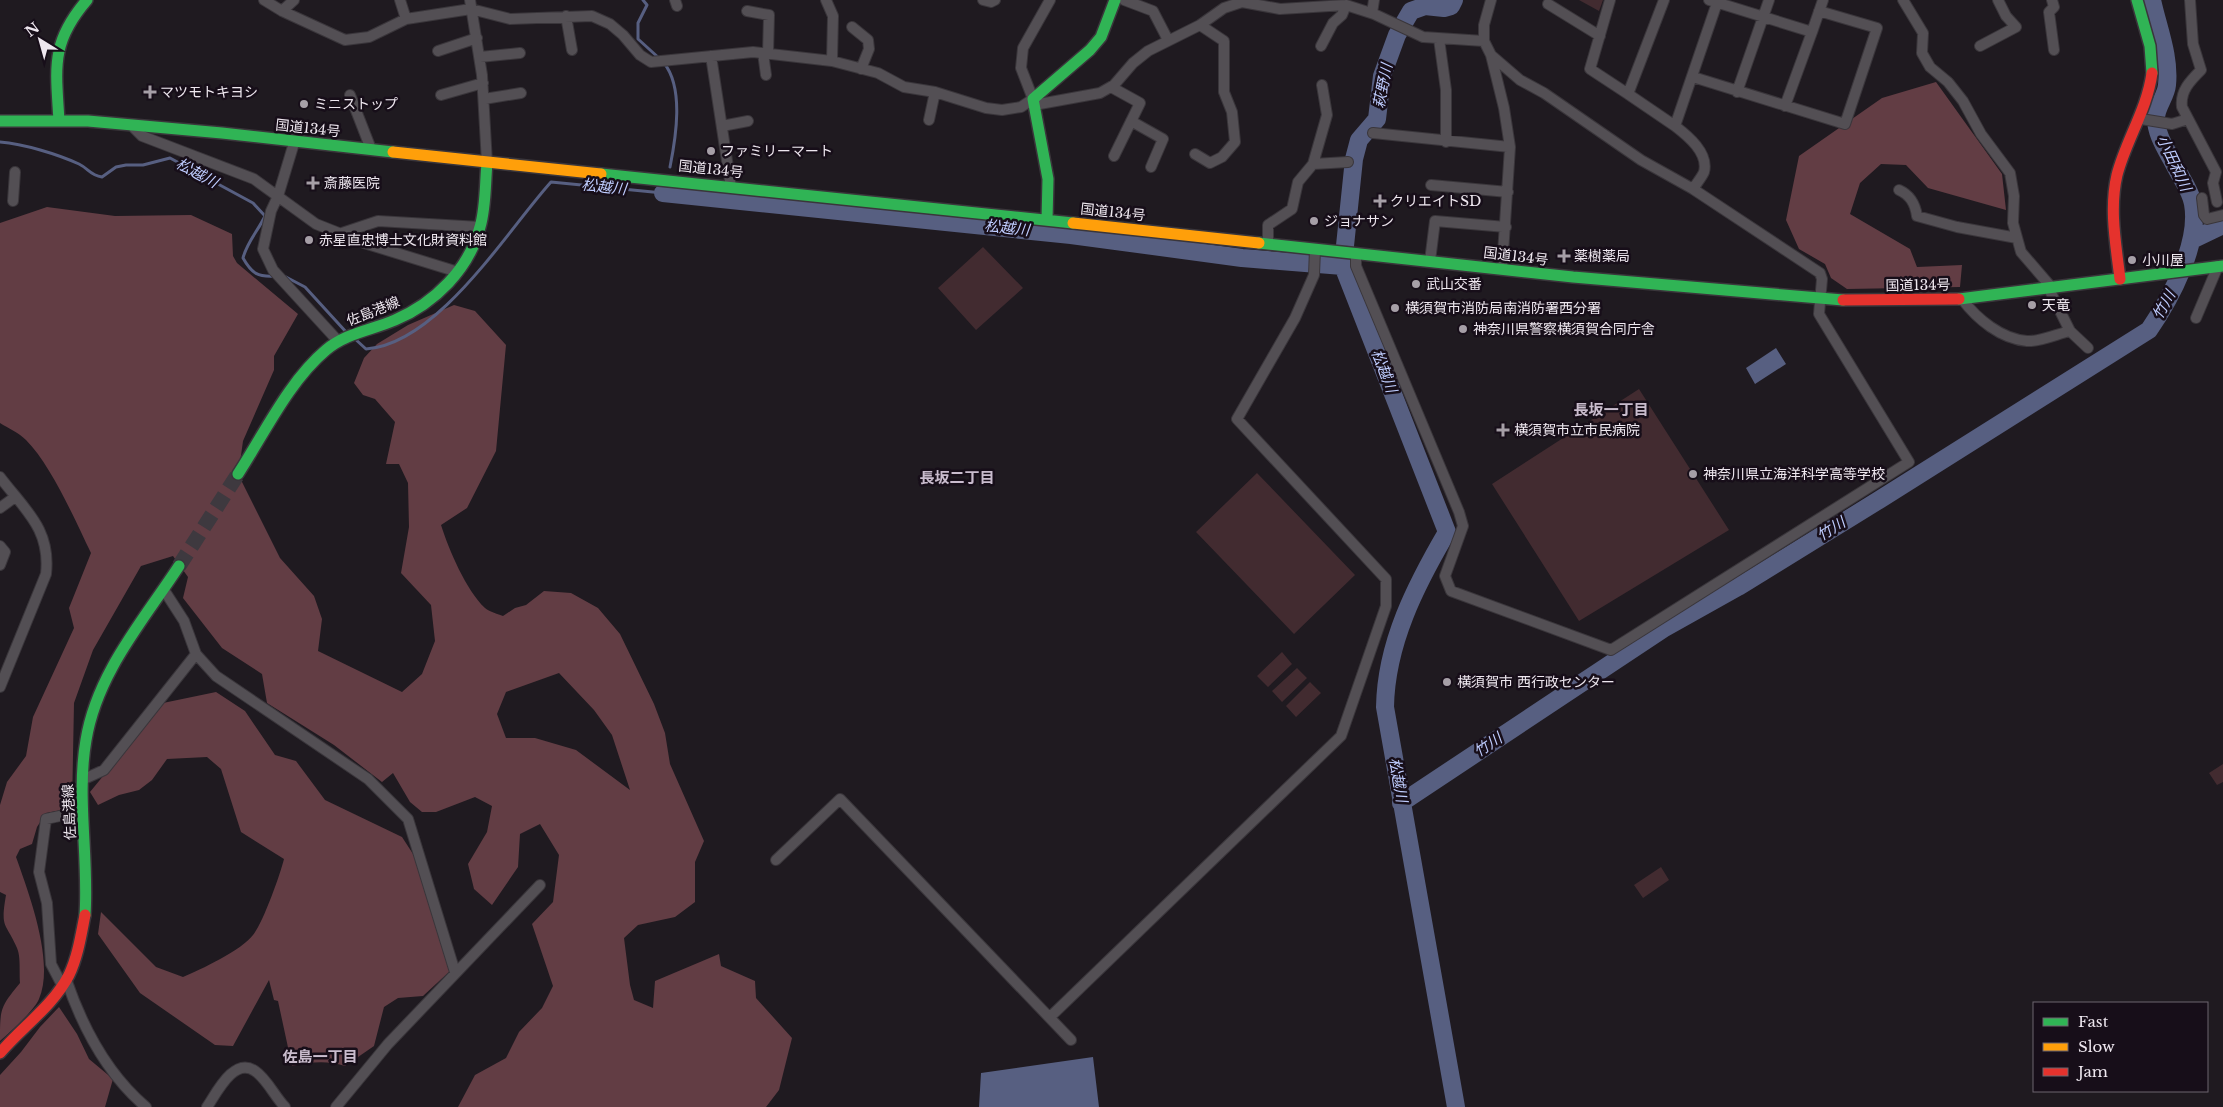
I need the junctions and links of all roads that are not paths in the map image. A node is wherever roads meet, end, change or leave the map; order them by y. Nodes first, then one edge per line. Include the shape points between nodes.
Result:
1 (87, 0) edge
2 (264, 0) edge
3 (294, 0) edge
4 (400, 0) edge
5 (826, 0) edge
6 (983, 0) edge
7 (995, 0) edge
8 (1050, 0) edge
9 (1115, 0) edge
10 (1124, 0) edge
11 (1374, 0) edge
12 (1491, 0) edge
13 (1610, 0) edge
14 (1664, 0) edge
15 (1768, 0) edge
16 (1823, 0) edge
17 (1903, 0) edge
18 (1998, 0) edge
19 (2052, 0) edge
20 (2137, 0) edge
21 (2190, 0) edge
22 (1715, 1) edge
23 (1548, 4) dead end
24 (471, 5) edge
25 (1346, 5) junction
26 (282, 11) junction
27 (747, 11) dead end
28 (1819, 11) junction
29 (1372, 13) junction
30 (566, 16) junction
31 (1763, 17) junction
32 (406, 19) junction
33 (1200, 24) junction
34 (852, 27) dead end
35 (1812, 32) junction
36 (1600, 36) junction
37 (477, 38) junction
38 (1439, 39) junction
39 (1168, 40) junction
40 (1484, 41) junction
41 (1322, 46) dead end
42 (1980, 46) dead end
43 (572, 50) dead end
44 (2054, 50) dead end
45 (438, 51) dead end
46 (520, 53) dead end
47 (765, 54) junction
48 (1492, 55) junction
49 (710, 56) junction
50 (480, 57) junction
51 (832, 61) junction
52 (861, 69) junction
53 (766, 75) dead end
54 (1693, 77) junction
55 (483, 83) junction
56 (1322, 85) dead end
57 (1111, 87) junction
58 (935, 92) junction
59 (1737, 92) junction
60 (521, 93) dead end
61 (1628, 94) junction
62 (350, 95) dead end
63 (441, 95) dead end
64 (484, 98) junction
65 (1034, 102) junction
66 (1786, 106) junction
67 (2140, 118) junction
68 (2188, 119) junction
69 (929, 120) dead end
70 (0, 121) edge
71 (59, 121) junction
72 (748, 121) dead end
73 (1131, 121) junction
74 (132, 125) junction
75 (722, 126) junction
76 (1675, 126) junction
77 (1373, 134) dead end
78 (294, 142) junction
79 (1446, 142) junction
80 (1510, 147) junction
81 (371, 149) junction
82 (1195, 154) dead end
83 (1114, 156) dead end
84 (1348, 162) dead end
85 (487, 163) junction
86 (1313, 164) junction
87 (1151, 167) dead end
88 (15, 172) dead end
89 (1431, 185) dead end
90 (731, 186) junction
91 (1693, 189) junction
92 (1899, 190) dead end
93 (1508, 192) junction
94 (278, 196) junction
95 (2202, 198) dead end
96 (14, 202) dead end
97 (2217, 202) dead end
98 (2223, 214) edge
99 (1047, 220) junction
100 (480, 227) junction
101 (1506, 227) junction
102 (342, 233) junction
103 (2017, 238) junction
104 (1268, 243) junction
105 (1315, 249) junction
106 (1348, 252) junction
107 (1430, 261) junction
108 (2221, 266) edge
109 (1502, 269) junction
110 (458, 272) junction
111 (2120, 279) junction
112 (2051, 289) junction
113 (1962, 299) junction
114 (1820, 300) junction
115 (2196, 318) dead end
116 (2070, 331) junction
117 (340, 341) junction
118 (2088, 348) dead end
119 (238, 474) tunnel mouth
120 (0, 477) edge
121 (15, 497) junction
122 (0, 508) edge
123 (0, 546) edge
124 (0, 565) edge
125 (179, 566) tunnel mouth
126 (164, 590) junction
127 (196, 654) junction
128 (4, 667) edge
129 (0, 686) edge
130 (82, 780) junction
131 (83, 811) junction
132 (776, 860) dead end
133 (540, 885) dead end
134 (455, 972) junction
135 (64, 982) junction
136 (1050, 1017) junction
137 (1071, 1040) dead end
138 (0, 1053) edge
139 (146, 1107) edge
140 (207, 1107) edge
141 (286, 1107) edge
142 (336, 1107) edge

1 - 71 main road via 61,35 57,54
2 - 26 street
3 - 26 street
4 - 32 street
5 - 51 street via 833,16
6 - 7 street
8 - 65 street via 1023,48 1021,68
9 - 65 main road via 1102,37
10 - 39 street via 1154,11
11 - 29 street
12 - 40 street via 1484,25
13 - 36 street
14 - 61 street
15 - 31 street
16 - 28 street
17 - 103 street via 1923,33 1922,53 1930,67 1963,101 1981,134 2010,173
18 - 42 street via 2016,27
19 - 44 street via 2054,7 2049,12
20 - 67 main road via 2149,35 2154,70 2150,93
21 - 68 street via 2193,44 2201,70 2188,83 2181,100
22 - 31 street
22 - 54 street
23 - 36 street
24 - 30 street via 510,19
24 - 32 street
24 - 37 street
25 - 29 street
25 - 33 street via 1280,9 1242,2 1224,8
25 - 41 street
26 - 32 street via 345,40 369,37
27 - 47 street via 769,15
28 - 35 street
28 - 66 street via 1877,28 1845,124
29 - 38 street via 1423,37
30 - 43 street
30 - 49 street via 592,16 610,24 651,62
31 - 35 street
31 - 59 street
33 - 39 street
33 - 82 street via 1224,41 1224,92 1232,112 1235,142 1222,157 1210,163
34 - 52 street via 868,40 869,49
35 - 66 street
36 - 61 street via 1590,69
37 - 45 street
37 - 50 street
38 - 40 street
38 - 79 street via 1446,90
39 - 57 street via 1133,62
40 - 48 street
46 - 50 street
47 - 49 street
47 - 51 street
47 - 53 street
48 - 80 street
48 - 91 street via 1520,80 1641,160
49 - 75 street
50 - 55 street
51 - 52 street
52 - 58 street via 904,87
54 - 59 street
54 - 76 street
55 - 63 street
55 - 64 street
56 - 86 street via 1327,115
57 - 65 street via 1100,93
57 - 73 street via 1140,103
58 - 65 street via 1002,110
58 - 69 street
59 - 66 street
60 - 64 street
61 - 76 street
62 - 81 street
64 - 85 street
65 - 99 main road via 1048,179
67 - 68 street via 2172,124
67 - 111 main road via 2122,160 2115,192
68 - 97 street via 2216,172 2213,182
70 - 71 main road, 国道134号
71 - 74 main road, 国道134号
72 - 75 street
73 - 83 street
73 - 87 street via 1163,139
74 - 78 main road, 国道134号
74 - 94 street via 142,136 254,179
75 - 90 street
76 - 91 street via 1698,146 1703,160 1704,171
77 - 79 street
78 - 81 main road, 国道134号
78 - 94 street
79 - 80 street
80 - 93 street
81 - 85 main road, 国道134号
84 - 86 street
85 - 90 main road, 国道134号
85 - 100 main road, 佐島港線
86 - 104 street via 1298,182 1292,210 1268,225
88 - 96 street
89 - 93 street
90 - 99 main road, 国道134号
91 - 114 street via 1820,273
92 - 103 street via 1908,194 1917,216
93 - 101 street
94 - 102 street via 316,224
94 - 117 street via 264,239 266,259
95 - 98 street via 2207,219
99 - 104 main road, 国道134号
100 - 102 street via 378,221
100 - 110 main road, 佐島港線
101 - 107 street via 1435,221
101 - 109 street
102 - 110 street
103 - 112 street via 2021,252
104 - 105 main road, 国道134号
105 - 106 main road, 国道134号
105 - 136 street via 1314,275 1295,318 1237,419 1386,579 1386,606 1341,736
106 - 107 main road, 国道134号
106 - 114 street via 1459,512 1463,526 1445,576 1451,591 1611,650 1909,462 1819,314
107 - 109 main road, 国道134号
108 - 111 main road, 国道134号
108 - 115 street
109 - 114 main road, 国道134号
110 - 117 main road, 佐島港線 via 447,286 422,306
111 - 112 main road, 国道134号
112 - 113 main road, 国道134号
112 - 116 street
113 - 114 main road, 国道134号
113 - 116 street via 1973,313 2006,335 2027,341
116 - 118 street
117 - 119 main road, 佐島港線 via 311,365 292,387
120 - 121 street
121 - 122 street
121 - 128 street via 41,533 48,558 46,574
123 - 124 street via 5,552
125 - 126 main road, 佐島港線
126 - 127 street via 184,621
126 - 130 main road, 佐島港線 via 114,664 100,692 87,735
127 - 130 street via 104,770
127 - 134 street via 216,676 368,778 408,819
128 - 129 street
130 - 131 main road, 佐島港線
131 - 135 main road, 佐島港線 via 88,873 85,924
131 - 135 street via 46,819 39,872 47,903 50,964
132 - 136 street via 840,799
133 - 134 street
134 - 142 street via 388,1044
135 - 138 main road, 佐島港線
135 - 139 street via 87,1031 126,1086
136 - 137 street
140 - 141 street via 224,1080 242,1068 254,1070

